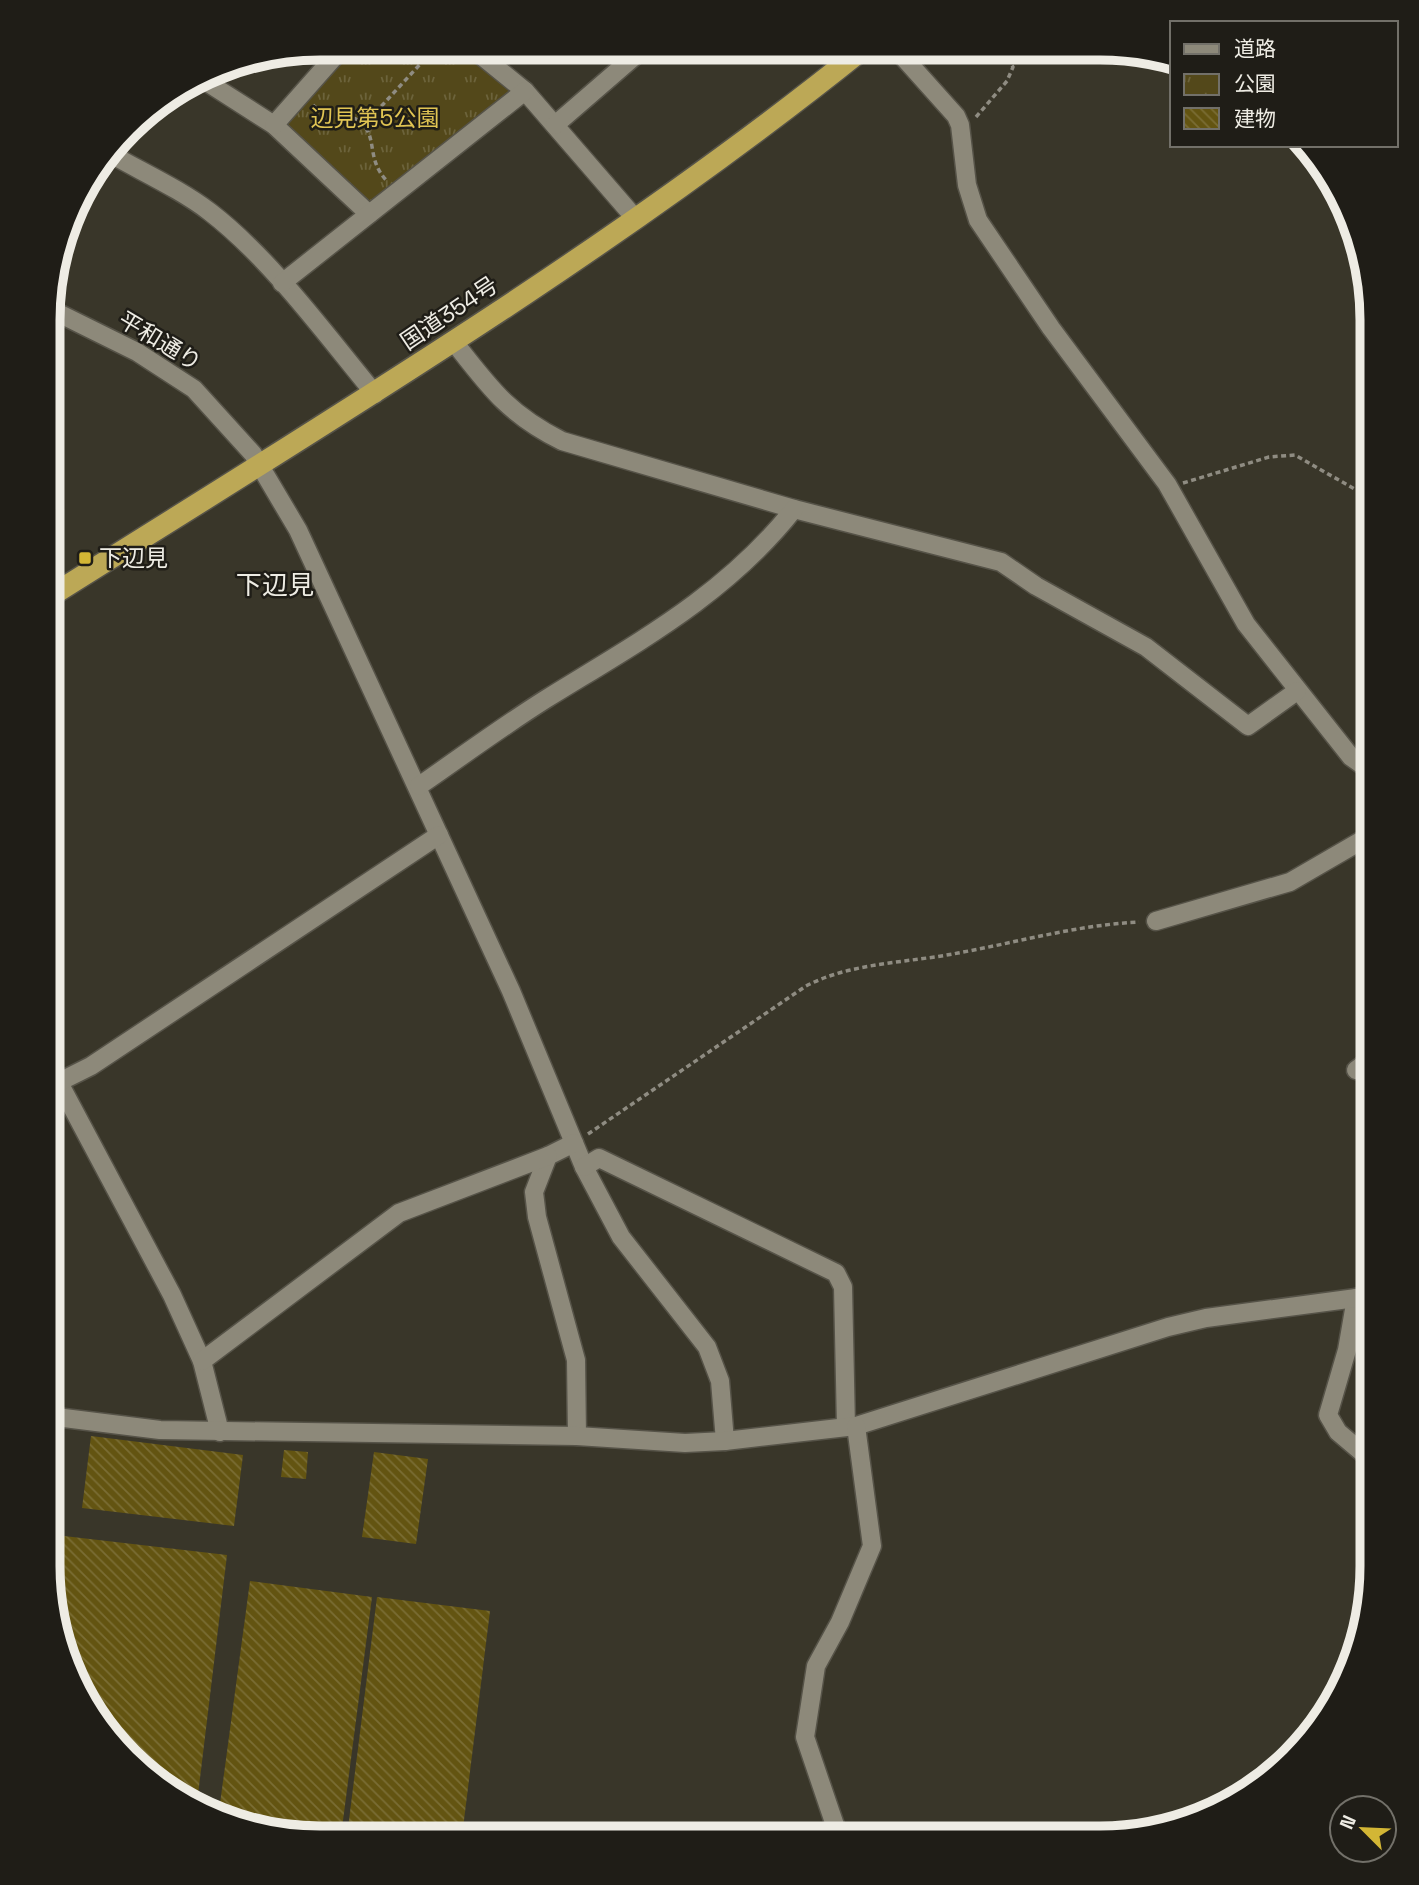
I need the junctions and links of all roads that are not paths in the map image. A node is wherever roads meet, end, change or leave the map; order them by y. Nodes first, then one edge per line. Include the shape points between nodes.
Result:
1 (332, 60) edge
2 (630, 60) edge
3 (849, 60) edge
4 (906, 60) edge
5 (488, 61) edge
6 (210, 84) edge
7 (525, 91) junction
8 (274, 125) junction
9 (555, 125) junction
10 (116, 157) edge
11 (369, 214) junction
12 (634, 217) junction
13 (282, 283) junction
14 (60, 314) edge
15 (454, 342) junction
16 (375, 394) junction
17 (258, 465) junction
18 (794, 509) junction
19 (60, 590) edge
20 (1297, 691) junction
21 (1360, 763) edge
22 (419, 786) junction
23 (439, 835) junction
24 (1360, 841) edge
25 (1156, 921) road end
26 (1360, 1067) edge
27 (1356, 1070) dead end
28 (60, 1081) edge
29 (60, 1089) edge
30 (574, 1143) junction
31 (548, 1156) junction
32 (584, 1167) junction
33 (1360, 1297) edge
34 (1360, 1306) edge
35 (202, 1362) junction
36 (60, 1418) edge
37 (851, 1426) junction
38 (220, 1432) junction
39 (577, 1436) junction
40 (725, 1441) junction
41 (1360, 1451) edge
42 (835, 1826) edge

1 - 8 street
2 - 9 street
3 - 12 highway, 国道354号
4 - 20 street via 956,116 967,185 978,220 1051,328 1167,484 1246,624
5 - 7 street
6 - 8 street
7 - 9 street
7 - 11 street
8 - 11 street
9 - 12 street
10 - 13 street via 209,211
11 - 13 street
12 - 15 highway, 国道354号
13 - 16 street
14 - 17 street, 平和通り via 137,352 194,388
15 - 16 highway, 国道354号
15 - 18 street via 510,410 562,442
16 - 17 highway, 国道354号
17 - 19 highway, 国道354号
17 - 22 street, 平和通り via 298,530
18 - 20 street via 1001,562 1146,647 1248,726
18 - 22 street via 703,601
20 - 21 street
22 - 23 street, 平和通り
23 - 28 street
23 - 30 street, 平和通り
24 - 25 street via 1290,882
26 - 27 street
29 - 35 street via 172,1295
30 - 31 street
30 - 32 street, 平和通り
31 - 35 street via 399,1213
31 - 39 street via 534,1192 576,1360
32 - 37 street via 599,1158 836,1273 844,1287
32 - 40 street, 平和通り via 621,1237 706,1346 720,1381
33 - 37 street via 1167,1327
34 - 41 street via 1328,1415 1338,1432
35 - 38 street
36 - 38 street
37 - 40 street
37 - 42 street via 872,1546 816,1666 804,1738
38 - 39 street
39 - 40 street

